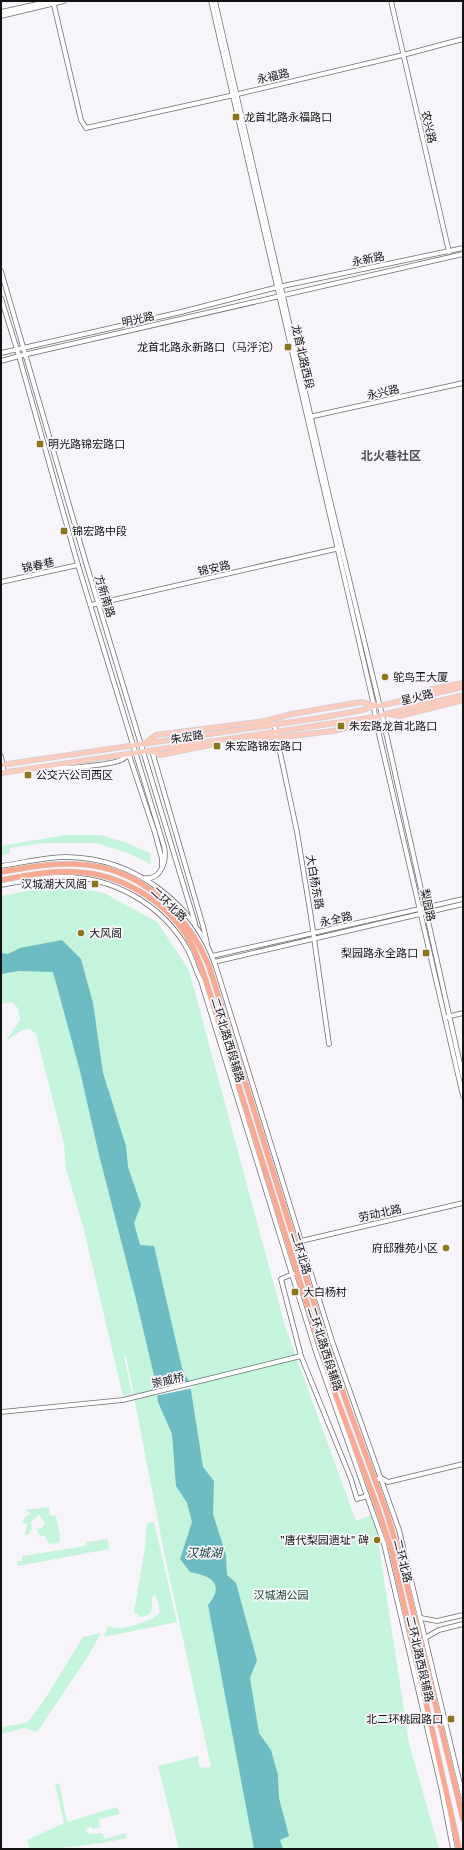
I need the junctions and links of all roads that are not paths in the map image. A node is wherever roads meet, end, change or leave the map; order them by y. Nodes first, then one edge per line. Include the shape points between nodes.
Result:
1 (64, 1) edge
2 (211, 1) edge
3 (215, 1) edge
4 (391, 1) edge
5 (52, 2) edge
6 (1, 12) edge
7 (1, 16) edge
8 (463, 39) edge
9 (403, 55) junction
10 (236, 95) junction
11 (463, 248) edge
12 (449, 251) junction
13 (463, 254) edge
14 (450, 257) junction
15 (1, 271) edge
16 (278, 287) junction
17 (283, 287) junction
18 (281, 295) junction
19 (1, 298) edge
20 (24, 347) junction
21 (16, 349) junction
22 (1, 353) edge
23 (26, 355) junction
24 (19, 356) junction
25 (1, 361) edge
26 (463, 383) edge
27 (309, 417) junction
28 (340, 548) junction
29 (78, 564) junction
30 (1, 582) edge
31 (98, 604) junction
32 (91, 605) junction
33 (463, 683) edge
34 (463, 687) edge
35 (461, 695) edge
36 (417, 697) junction
37 (463, 700) edge
38 (443, 705) junction
39 (376, 706) junction
40 (383, 714) junction
41 (375, 717) junction
42 (277, 718) junction
43 (274, 724) junction
44 (261, 726) junction
45 (276, 735) junction
46 (147, 742) junction
47 (141, 743) junction
48 (132, 744) junction
49 (152, 751) junction
50 (144, 752) junction
51 (135, 754) junction
52 (129, 755) junction
53 (1, 756) edge
54 (2, 764) edge
55 (3, 773) edge
56 (1, 866) edge
57 (160, 871) junction
58 (1, 872) edge
59 (141, 878) junction
60 (1, 880) edge
61 (1, 886) edge
62 (463, 899) edge
63 (463, 904) edge
64 (419, 909) junction
65 (425, 910) junction
66 (420, 914) junction
67 (196, 925) junction
68 (314, 936) junction
69 (208, 947) junction
70 (212, 956) junction
71 (214, 962) junction
72 (463, 1013) edge
73 (447, 1017) junction
74 (328, 1044) dead end
75 (463, 1077) edge
76 (463, 1096) edge
77 (463, 1203) edge
78 (301, 1241) junction
79 (293, 1274) junction
80 (301, 1356) junction
81 (1, 1412) edge
82 (463, 1464) edge
83 (381, 1478) junction
84 (375, 1480) junction
85 (367, 1496) junction
86 (463, 1615) edge
87 (421, 1618) junction
88 (463, 1624) edge
89 (425, 1638) junction
90 (463, 1796) edge
91 (463, 1819) edge
92 (453, 1849) edge
93 (459, 1849) edge

1 - 5 main road
2 - 10 main road, 龙首北路西段
3 - 10 main road, 龙首北路西段
4 - 9 main road, 农兴路
5 - 6 main road
5 - 7 main road
5 - 10 main road, 永福路 via 81,120 86,128
8 - 9 main road, 永福路
9 - 10 main road, 永福路
9 - 12 main road, 农兴路
10 - 16 main road, 龙首北路西段
10 - 17 main road, 龙首北路西段
11 - 12 main road, 永新路
12 - 14 main road, 农兴路
12 - 17 main road, 永新路
13 - 14 main road, 永新路
14 - 18 main road, 永新路
15 - 20 main road, 方新南路
16 - 17 main road, 永新路
16 - 18 main road, 龙首北路西段
16 - 20 main road, 明光路 via 181,312
17 - 18 main road, 龙首北路西段
18 - 23 main road, 明光路
18 - 27 main road, 龙首北路西段
19 - 21 main road, 方新南路
20 - 21 main road, 明光路
20 - 23 main road, 方新南路
21 - 22 main road, 明光路
21 - 24 main road, 方新南路
23 - 24 main road, 明光路
23 - 31 main road, 方新南路
24 - 25 main road, 明光路
24 - 29 main road, 方新南路
26 - 27 main road, 永兴路
27 - 28 main road, 龙首北路西段
28 - 31 main road, 锦安路
28 - 39 main road, 龙首北路西段
29 - 30 main road, 锦春巷
29 - 32 main road, 方新南路
31 - 32 main road, 锦安路
31 - 47 main road, 方新南路
32 - 48 main road, 方新南路
33 - 36 main road via 427,690
34 - 36 main road, 星火路
35 - 38 main road
35 - 40 main road, 星火路
36 - 39 main road, 星火路
37 - 38 main road
38 - 40 main road via 400,716
39 - 40 main road, 龙首北路西段
39 - 41 main road, 龙首北路西段
39 - 42 main road via 361,702
39 - 43 main road, 朱宏路
40 - 41 main road, 星火路
40 - 65 main road, 梨园路
41 - 45 main road, 朱宏路
41 - 64 main road, 梨园路
42 - 44 main road
42 - 46 main road via 156,735
43 - 44 main road, 朱宏路
43 - 45 main road, 大白杨东路
44 - 46 main road, 朱宏路
45 - 49 main road, 朱宏路
45 - 68 main road, 大白杨东路 via 297,832
46 - 47 main road, 朱宏路
47 - 48 main road, 朱宏路
47 - 50 main road, 方新南路
48 - 51 main road, 方新南路
48 - 54 main road, 朱宏路
49 - 50 main road, 朱宏路
49 - 69 main road
50 - 51 main road, 朱宏路
50 - 67 main road, 方新南路
51 - 52 main road, 朱宏路
51 - 57 main road, 方新南路 via 164,846 165,861
52 - 55 main road, 朱宏路
52 - 57 main road via 161,853 163,864
53 - 54 main road
54 - 55 main road
56 - 59 main road, 二环北路西段辅路 via 68,857 116,866
57 - 59 main road via 150,878
58 - 84 highway, 二环北路 via 46,865 74,864 100,867 115,872 140,883 171,906 185,921 201,947 210,966 327,1345
59 - 67 main road, 二环北路西段辅路 via 178,904
60 - 93 highway, 二环北路 via 57,871 113,879 141,891 157,903 179,925 194,950 336,1394 392,1552
61 - 79 main road, 二环北路西段辅路 via 56,877 91,879 138,898 167,921 178,934 200,981
62 - 65 main road, 永全路
63 - 65 main road, 永全路
64 - 65 main road, 永全路
64 - 66 main road, 梨园路
64 - 68 main road, 永全路
65 - 66 main road, 永全路
65 - 73 main road, 梨园路
66 - 68 main road, 永全路
66 - 73 main road, 梨园路
67 - 69 main road, 二环北路西段辅路
68 - 70 main road, 永全路
68 - 71 main road, 永全路
68 - 74 main road, 大白杨东路
69 - 70 main road, 二环北路西段辅路
70 - 71 main road, 二环北路西段辅路
71 - 78 main road, 二环北路西段辅路
72 - 73 main road
73 - 75 main road, 梨园路
73 - 76 main road, 梨园路
77 - 78 main road, 劳动北路
78 - 83 main road, 二环北路西段辅路 via 348,1387
79 - 80 main road via 280,1279
79 - 85 main road, 二环北路西段辅路 via 316,1352
80 - 81 main road, 崇威桥 via 123,1400
80 - 85 main road via 357,1499
82 - 83 main road via 388,1482
83 - 84 main road
83 - 87 main road, 二环北路西段辅路 via 399,1530
84 - 91 highway, 二环北路 via 402,1564
85 - 92 main road, 二环北路西段辅路 via 384,1544
86 - 87 main road via 436,1621
87 - 89 main road, 二环北路西段辅路
88 - 89 main road via 439,1630
89 - 90 main road, 二环北路西段辅路

